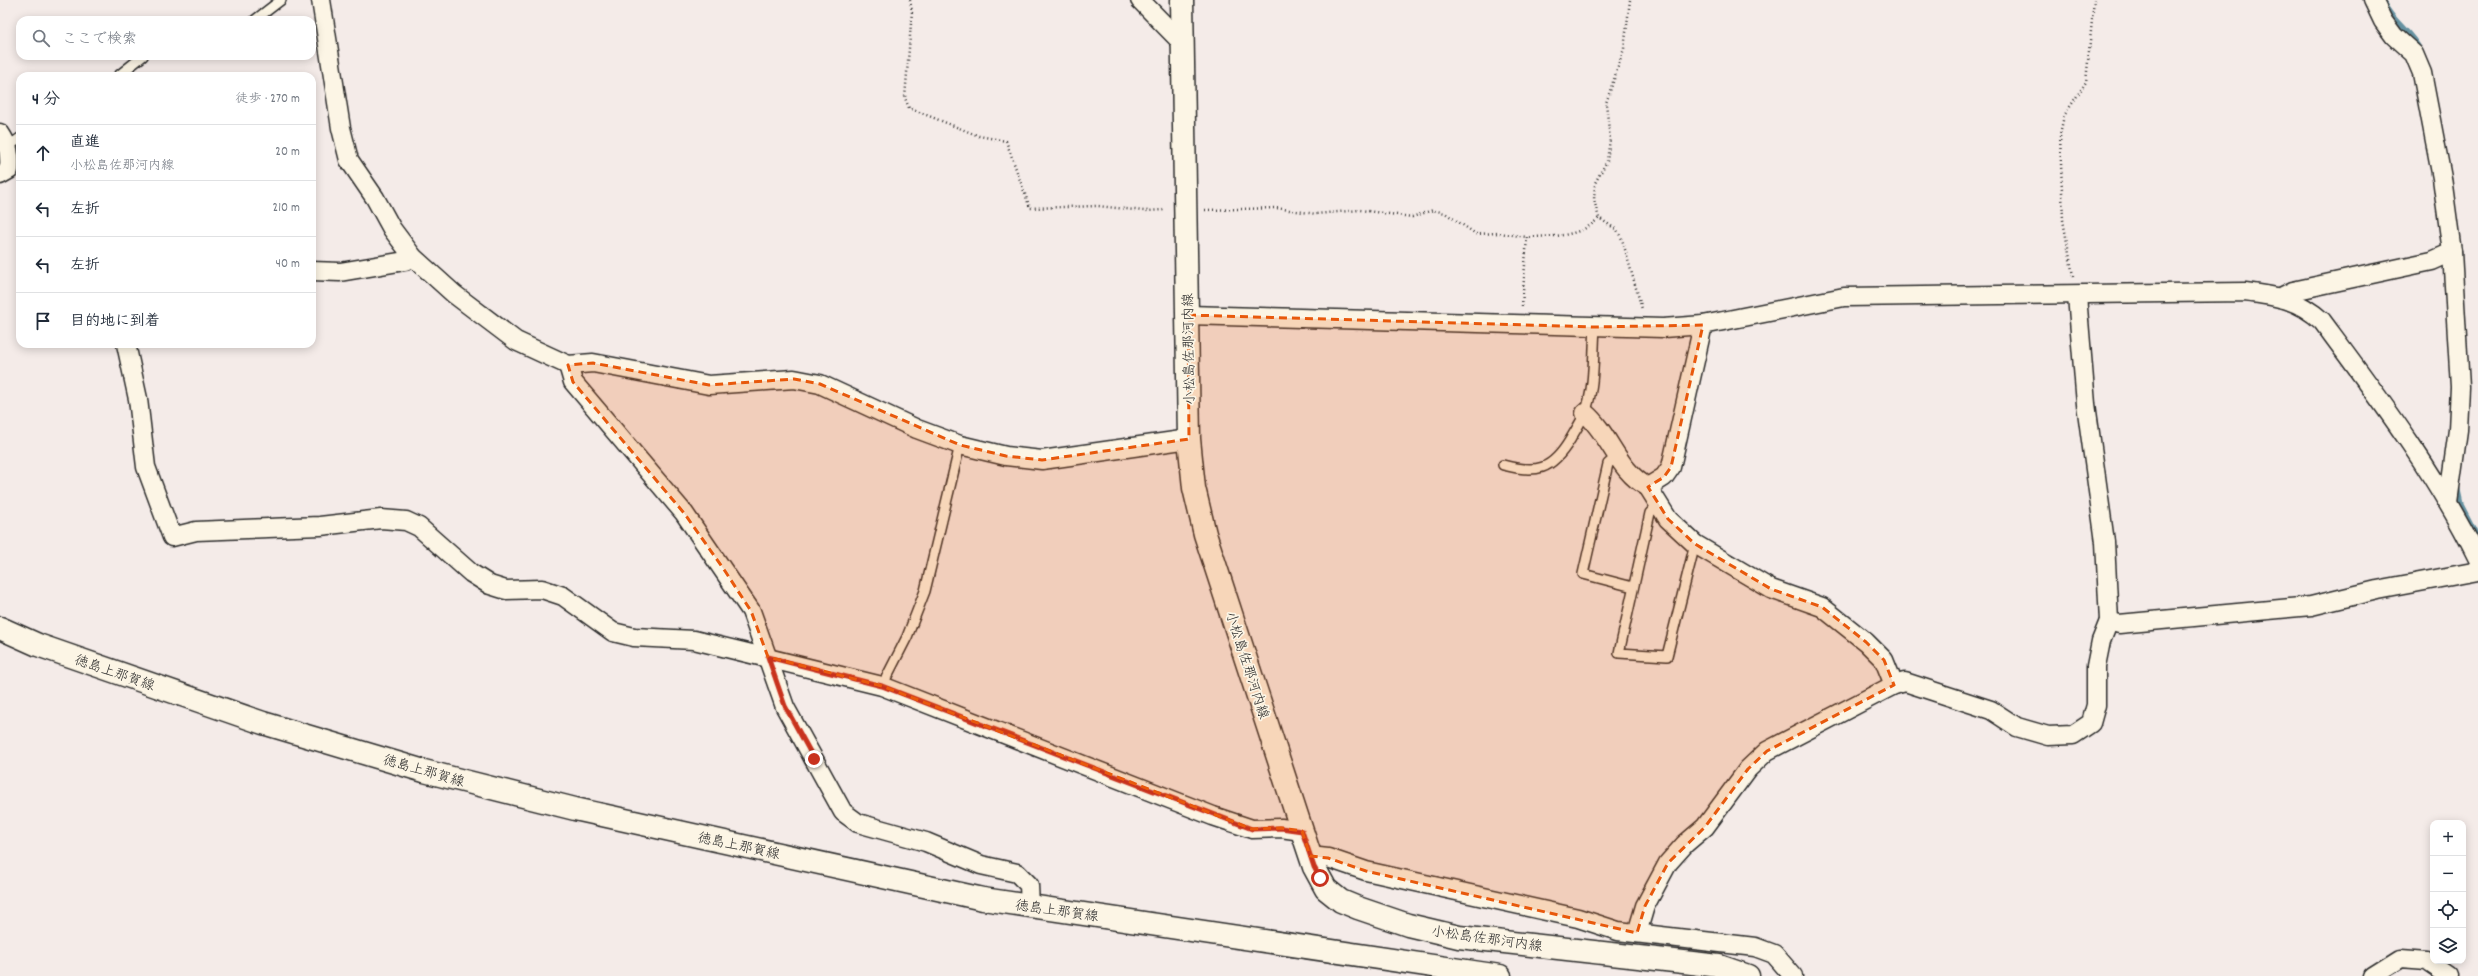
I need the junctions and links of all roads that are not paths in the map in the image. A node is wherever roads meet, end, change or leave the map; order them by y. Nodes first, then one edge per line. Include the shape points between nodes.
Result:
1 (281, 0) edge
2 (1140, 0) edge
3 (1182, 0) edge
4 (2373, 0) edge
5 (323, 1) edge
6 (260, 16) edge
7 (1184, 45) junction
8 (138, 60) edge
9 (123, 72) edge
10 (10, 139) edge
11 (10, 175) edge
12 (2452, 252) junction
13 (413, 257) junction
14 (316, 271) edge
15 (2077, 296) junction
16 (2281, 297) junction
17 (1188, 315) junction
18 (1703, 325) junction
19 (1595, 327) junction
20 (127, 348) edge
21 (568, 365) junction
22 (1585, 413) junction
23 (1189, 439) junction
24 (960, 445) junction
25 (1616, 457) junction
26 (1504, 465) dead end
27 (1648, 487) junction
28 (2448, 502) junction
29 (1658, 504) junction
30 (1695, 544) junction
31 (2478, 559) edge
32 (2478, 571) edge
33 (1633, 587) junction
34 (2109, 621) junction
35 (0, 628) edge
36 (768, 657) junction
37 (1894, 685) junction
38 (882, 686) junction
39 (1302, 831) junction
40 (1310, 856) junction
41 (1030, 906) junction
42 (1637, 933) junction
43 (1500, 976) edge
44 (1748, 976) edge
45 (1793, 976) edge
46 (2373, 976) edge
47 (2449, 976) edge

1 - 6 lane
2 - 7 street
3 - 7 main road, 小松島佐那河内線
4 - 12 street via 2394,36 2414,54 2422,73 2442,178
5 - 13 street via 341,128 349,160 392,229
7 - 17 main road, 小松島佐那河内線 via 1184,210
8 - 9 lane
10 - 11 street
12 - 16 street via 2432,261 2293,291
12 - 28 street via 2460,388 2458,430
13 - 14 street via 405,261 340,272
13 - 21 street via 454,294 516,341
15 - 16 street via 2245,292
15 - 18 street via 1844,297
15 - 34 street via 2086,404 2106,542
16 - 28 street via 2308,308 2322,321 2411,443
17 - 19 street
17 - 23 main road, 小松島佐那河内線
18 - 19 street via 1663,328
18 - 27 street via 1671,467 1664,477
19 - 22 lane via 1590,391
20 - 36 street via 142,424 146,467 172,536 196,532 320,526 381,519 406,522 419,527 471,573 490,585 506,590 542,589 563,596 613,632 634,637 694,640
21 - 24 street via 593,363 709,385 794,379 820,384 917,429
21 - 36 street via 573,382 684,513 725,571 751,610
22 - 25 street via 1597,423
22 - 26 lane via 1553,463 1532,470
23 - 24 street via 1042,460 1006,456
23 - 39 main road, 小松島佐那河内線 via 1194,488 1205,534
24 - 38 lane via 925,591 907,637
25 - 27 street via 1638,482
25 - 33 lane via 1608,464 1584,574
27 - 29 street
28 - 31 street
29 - 30 street via 1668,518
29 - 33 lane via 1650,513
30 - 33 lane via 1667,656 1618,653
30 - 37 street via 1771,589 1822,607 1884,660
32 - 34 street via 2377,590 2312,606 2119,624
34 - 37 street via 2101,641 2096,666 2096,705 2091,723 2073,735 2048,736 2017,727 1991,710 1905,682
35 - 41 main road, 徳島上那賀線 via 38,645 263,723 474,784 575,809 983,899
36 - 38 street
36 - 41 street via 785,706 843,812 858,823 926,842 981,865 1016,873 1029,885
37 - 42 street via 1767,751 1748,769 1704,827 1668,863 1645,906
38 - 39 street via 1213,816 1252,829 1281,828
39 - 40 main road, 小松島佐那河内線
40 - 42 street via 1328,858 1374,873 1578,918 1618,931
40 - 44 main road, 小松島佐那河内線 via 1326,889 1341,901 1408,925 1459,937 1719,966
41 - 43 main road, 徳島上那賀線
42 - 45 street via 1755,947 1774,954
46 - 47 street via 2400,959 2427,961

